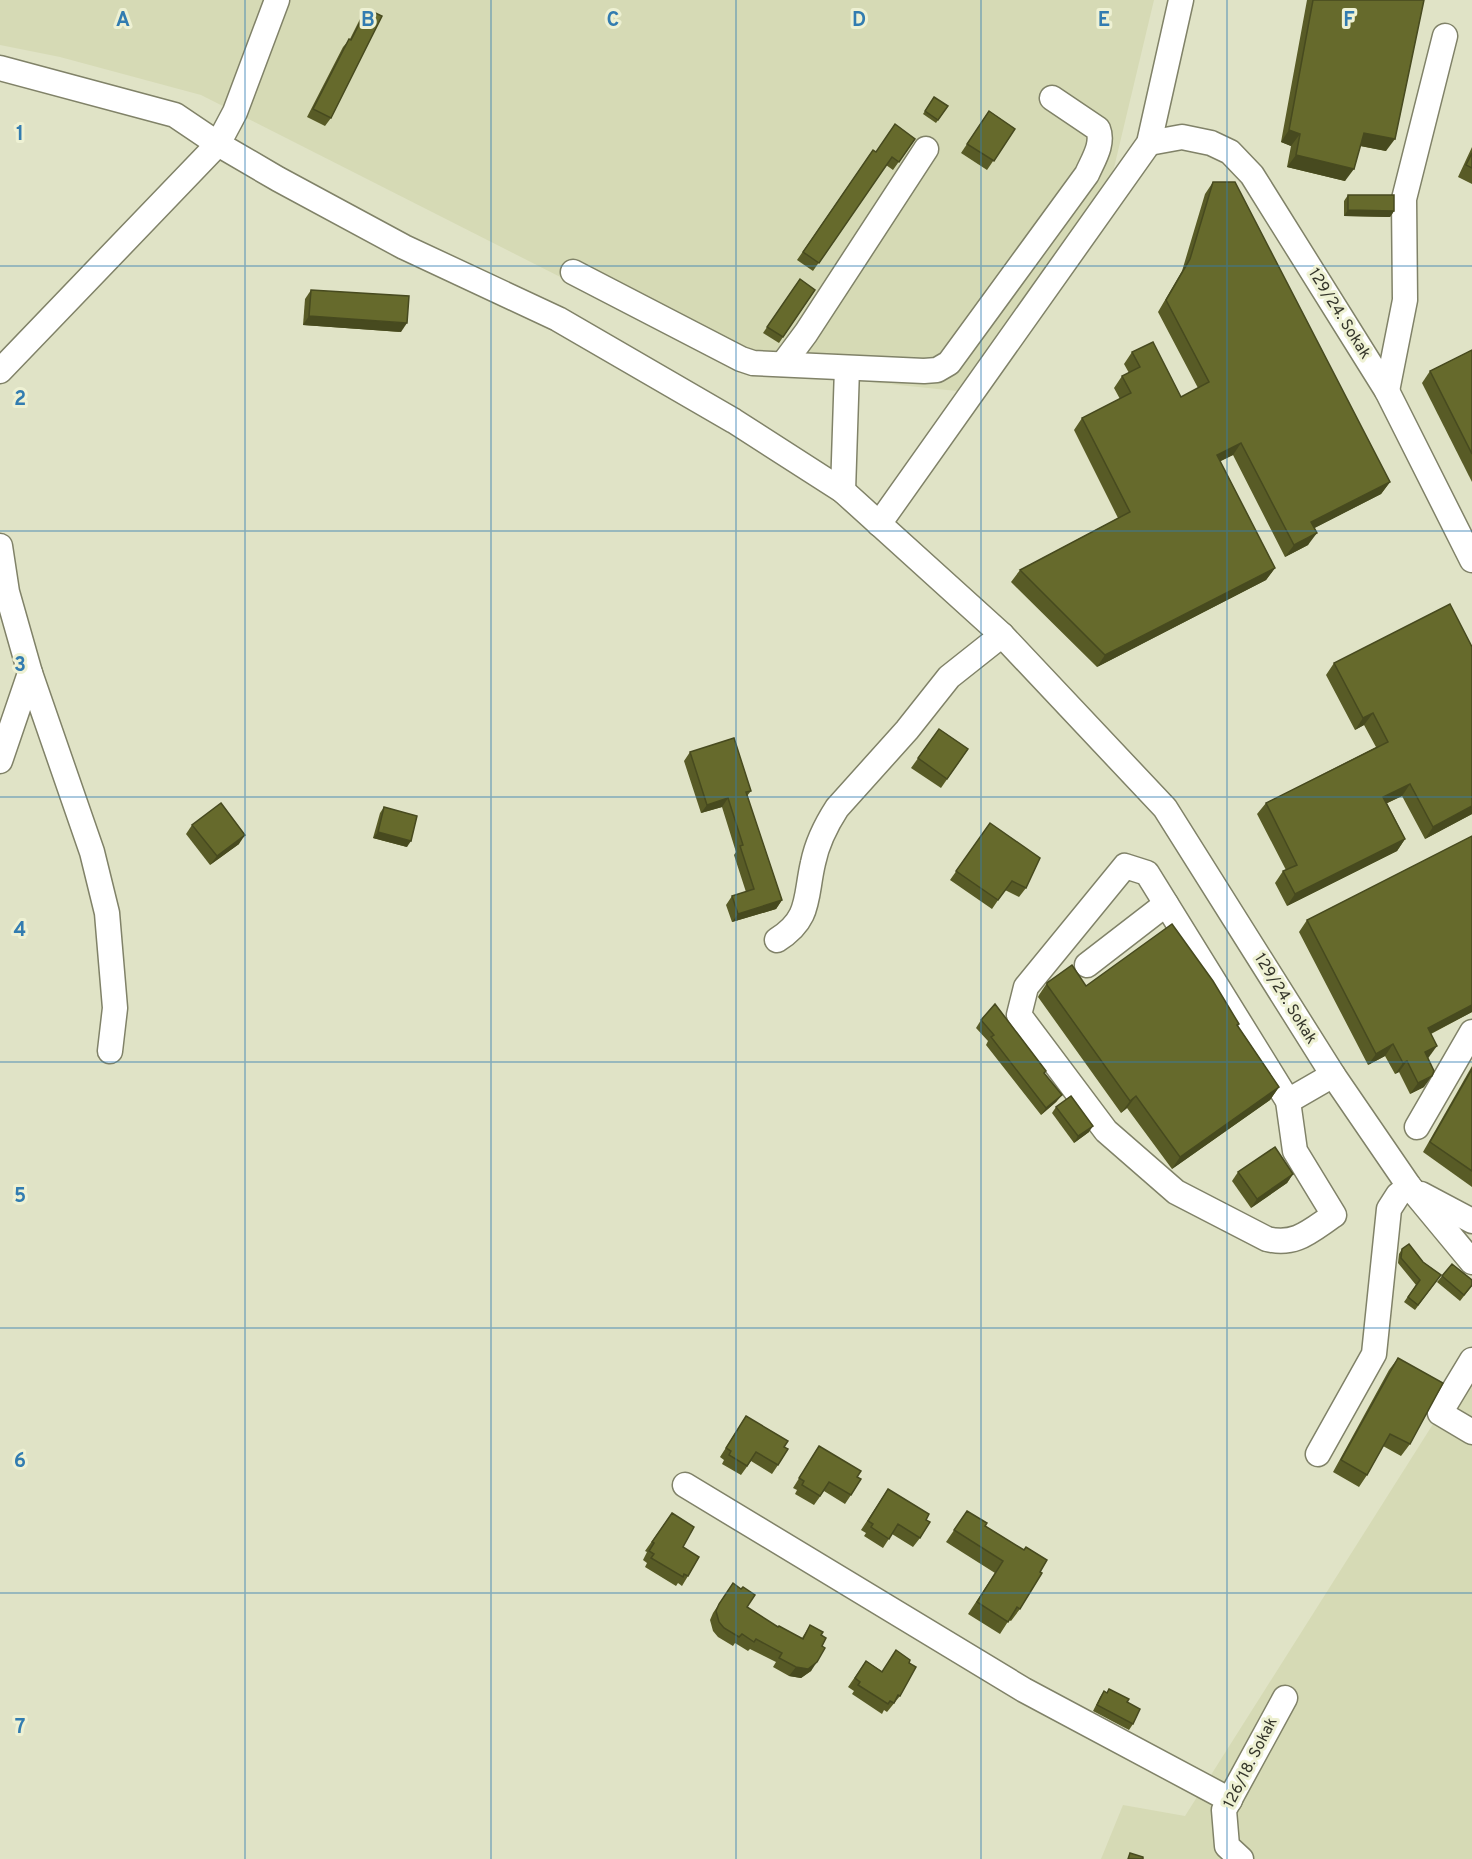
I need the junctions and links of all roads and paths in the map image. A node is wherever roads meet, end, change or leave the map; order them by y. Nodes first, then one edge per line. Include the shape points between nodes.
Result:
1 (277, 0) edge
2 (1181, 0) edge
3 (1445, 36) dead end
4 (0, 68) edge
5 (1052, 98) dead end
6 (1149, 143) junction
7 (218, 144) junction
8 (926, 149) dead end
9 (573, 272) dead end
10 (783, 364) junction
11 (847, 368) junction
12 (0, 371) edge
13 (1387, 391) junction
14 (843, 491) junction
15 (879, 524) junction
16 (0, 546) edge
17 (1472, 560) edge
18 (2, 578) edge
19 (1002, 635) junction
20 (30, 673) junction
21 (0, 761) edge
22 (1166, 904) junction
23 (777, 940) dead end
24 (1087, 965) dead end
25 (1472, 1032) edge
26 (110, 1051) dead end
27 (1333, 1076) junction
28 (1288, 1101) junction
29 (1417, 1127) dead end
30 (1410, 1187) junction
31 (1472, 1221) edge
32 (1472, 1262) edge
33 (1472, 1360) edge
34 (1472, 1432) edge
35 (1318, 1454) dead end
36 (685, 1485) dead end
37 (1285, 1698) dead end
38 (1230, 1800) junction
39 (1241, 1859) edge

1 - 7 street via 235,112
2 - 6 street
3 - 13 street via 1404,199 1406,300
4 - 7 street, 129/24. Sokak via 175,115
5 - 11 street via 1098,129 1101,138 1097,150 1087,174 949,363 924,372
6 - 13 street, 129/24. Sokak via 1182,137 1230,152 1252,175
6 - 15 street
7 - 12 street
7 - 14 street, 129/24. Sokak via 404,247 558,319 734,421
8 - 10 street
9 - 10 street via 741,359
10 - 11 street
11 - 14 street
13 - 17 street, 129/24. Sokak
14 - 15 street, 129/24. Sokak
15 - 19 street, 129/24. Sokak
16 - 18 street
18 - 20 street
19 - 23 street via 949,677 837,808 817,849 801,918
19 - 27 street, 129/24. Sokak via 1165,808
20 - 21 street
20 - 26 street via 92,852 107,913 114,1008
22 - 24 street
22 - 28 street
22 - 28 street via 1147,873 1125,866 1026,987 1019,1015 1115,1139 1176,1192 1274,1241 1300,1238 1334,1215 1295,1151
25 - 29 street
27 - 28 street
27 - 30 street, 129/24. Sokak
30 - 31 street, 129/24. Sokak
30 - 32 street, 129/24. Sokak
30 - 35 street via 1398,1195 1389,1209 1374,1354
33 - 34 street via 1440,1413
36 - 38 street via 1024,1690
37 - 38 street, 126/18. Sokak
38 - 39 street, 126/18. Sokak via 1224,1810 1227,1846

